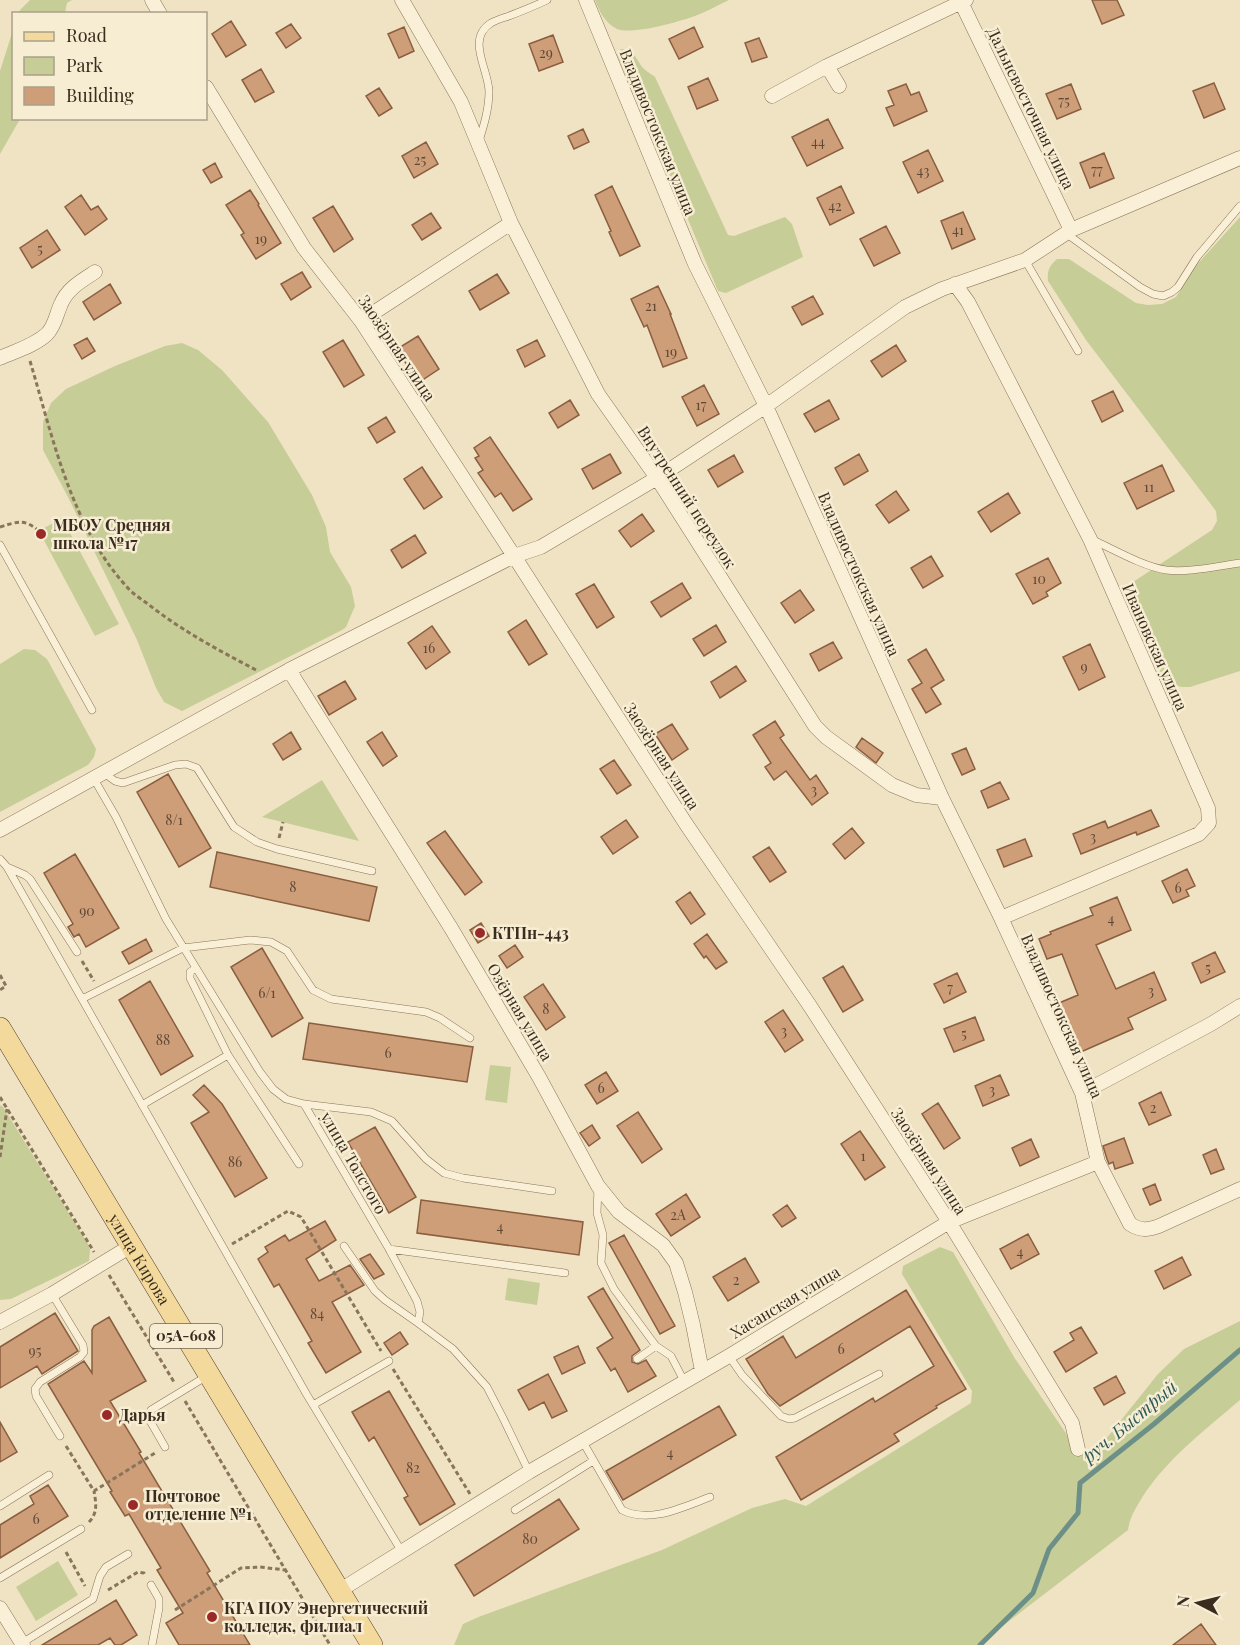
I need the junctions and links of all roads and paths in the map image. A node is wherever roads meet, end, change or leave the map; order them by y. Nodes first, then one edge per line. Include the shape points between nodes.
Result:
1 (402, 0) edge
2 (547, 0) edge
3 (586, 0) edge
4 (962, 1) edge
5 (827, 66) junction
6 (839, 86) dead end
7 (207, 89) edge
8 (772, 96) dead end
9 (478, 146) junction
10 (1240, 158) edge
11 (1240, 206) edge
12 (512, 223) junction
13 (1069, 232) junction
14 (1025, 260) junction
15 (95, 272) dead end
16 (955, 284) junction
17 (360, 321) junction
18 (26, 347) junction
19 (1078, 351) dead end
20 (0, 358) edge
21 (766, 406) junction
22 (657, 478) junction
23 (0, 527) edge
24 (39, 531) dead end
25 (1090, 538) junction
26 (0, 545) edge
27 (514, 556) junction
28 (1240, 563) edge
29 (289, 670) junction
30 (273, 679) junction
31 (92, 710) dead end
32 (99, 776) junction
33 (942, 798) junction
34 (283, 822) dead end
35 (0, 830) edge
36 (277, 849) junction
37 (0, 859) edge
38 (7, 867) junction
39 (372, 871) dead end
40 (1001, 918) junction
41 (183, 948) junction
42 (77, 952) joint
43 (196, 968) junction
44 (0, 975) edge
45 (0, 990) edge
46 (99, 990) junction
47 (82, 999) junction
48 (1240, 1006) edge
49 (0, 1028) edge
50 (470, 1038) dead end
51 (228, 1055) junction
52 (1082, 1093) junction
53 (0, 1097) edge
54 (304, 1104) junction
55 (142, 1105) junction
56 (7, 1108) junction
57 (0, 1157) edge
58 (1098, 1162) junction
59 (298, 1164) dead end
60 (598, 1186) junction
61 (1240, 1189) edge
62 (552, 1191) dead end
63 (949, 1222) junction
64 (131, 1246) junction
65 (344, 1246) dead end
66 (224, 1249) junction
67 (389, 1249) junction
68 (102, 1264) junction
69 (565, 1273) dead end
70 (52, 1294) junction
71 (0, 1322) edge
72 (418, 1323) junction
73 (656, 1346) junction
74 (729, 1356) junction
75 (637, 1359) dead end
76 (388, 1362) junction
77 (702, 1371) junction
78 (879, 1374) dead end
79 (210, 1375) junction
80 (684, 1381) junction
81 (181, 1393) junction
82 (313, 1405) junction
83 (60, 1436) joint
84 (583, 1442) junction
85 (165, 1447) joint
86 (1078, 1449) dead end
87 (593, 1461) junction
88 (529, 1472) junction
89 (49, 1476) dead end
90 (94, 1491) junction
91 (711, 1497) dead end
92 (0, 1506) edge
93 (477, 1506) junction
94 (515, 1510) dead end
95 (81, 1529) joint
96 (402, 1552) junction
97 (128, 1554) dead end
98 (285, 1570) junction
99 (0, 1578) edge
100 (151, 1585) dead end
101 (339, 1591) junction
102 (0, 1608) edge
103 (175, 1610) dead end
104 (23, 1644) edge
105 (152, 1645) edge
106 (330, 1645) edge
107 (372, 1645) edge

1 - 9 street, Внутренний переулок via 461,102
2 - 9 lane via 492,22 482,31 479,54 489,90
3 - 21 street, Владивостокская улица via 695,264
4 - 5 street
4 - 13 street, Дальневосточная улица
5 - 6 street
5 - 8 street
7 - 17 street, Заозёрная улица via 304,248
9 - 12 street, Внутренний переулок
10 - 13 street
11 - 13 lane via 1197,257 1178,287 1162,296 1140,287
12 - 17 street
12 - 22 street, Внутренний переулок via 598,394
13 - 14 street
14 - 16 street
14 - 19 lane
15 - 18 street via 70,289 47,334
16 - 21 street via 905,307
16 - 25 street, Ивановская улица via 968,302
17 - 27 street, Заозёрная улица
18 - 20 street
18 - 30 path via 58,459 89,533 109,565 128,588 156,611 201,641
21 - 22 street
21 - 33 street, Владивостокская улица
22 - 27 street via 541,547
22 - 33 street, Внутренний переулок via 815,726 892,785 916,795
23 - 24 path via 22,521
25 - 28 lane via 1167,570
25 - 40 street, Ивановская улица via 1208,808 1209,823 1200,834
26 - 31 lane
27 - 29 street
27 - 63 street, Заозёрная улица
29 - 30 street
29 - 60 street, Озёрная улица via 451,928
30 - 32 street
32 - 35 street
32 - 36 lane via 123,783 175,765 197,768 234,827
32 - 41 lane, улица Толстого
33 - 40 street, Владивостокская улица
34 - 36 path
36 - 39 lane
37 - 38 lane
38 - 42 lane via 30,879
38 - 47 lane
40 - 52 street, Владивостокская улица
41 - 43 lane, улица Толстого
41 - 46 lane
41 - 50 lane via 250,940 271,942 286,951 313,990 328,998 426,1012
42 - 46 path
43 - 51 lane via 190,972 190,978
43 - 54 lane, улица Толстого via 273,1089 286,1099
44 - 45 path via 6,986
46 - 47 lane
47 - 55 lane
48 - 52 street
49 - 64 main road, улица Кирова / 05А-608
51 - 55 lane
51 - 59 lane
52 - 58 street, Владивостокская улица
53 - 56 path
54 - 62 lane via 371,1112 392,1121 444,1173
54 - 67 lane, улица Толстого
55 - 66 lane
56 - 57 path
56 - 68 path
58 - 61 street via 1130,1224 1147,1230
58 - 63 street, Хасанская улица
60 - 73 lane via 597,1213 603,1234 601,1263 614,1289
60 - 77 street, Озёрная улица via 619,1212 663,1245 676,1263
63 - 74 street, Хасанская улица
63 - 86 street, Заозёрная улица via 1072,1423
64 - 68 street
64 - 79 main road, улица Кирова / 05А-608
65 - 72 lane via 375,1291
66 - 76 path via 288,1212 301,1217
66 - 82 lane
67 - 69 lane
67 - 72 lane, улица Толстого via 417,1301
68 - 70 street
68 - 81 path
70 - 71 street
70 - 83 lane via 84,1352 35,1389
72 - 88 lane via 453,1349 487,1388
73 - 75 lane
73 - 80 lane via 671,1356
74 - 77 street, Хасанская улица
74 - 78 lane via 781,1416 789,1419
76 - 82 lane
76 - 93 path
77 - 80 street, Хасанская улица
79 - 81 lane
79 - 101 main road, улица Кирова / 05А-608
80 - 84 street, Хасанская улица
81 - 85 lane via 151,1410 149,1419
81 - 98 path
82 - 96 lane
83 - 90 path
84 - 87 lane
84 - 88 street, Хасанская улица
85 - 90 path
87 - 91 lane via 622,1510 631,1515 668,1512
87 - 94 lane
88 - 93 street, Хасанская улица
89 - 92 lane
90 - 95 path via 94,1517
93 - 96 street, Хасанская улица
95 - 99 lane
96 - 101 street, Хасанская улица
97 - 104 lane via 106,1567 93,1599
98 - 103 path via 241,1568
98 - 106 path
100 - 105 lane via 159,1599
101 - 107 main road, улица Кирова / 05А-608
102 - 104 street

